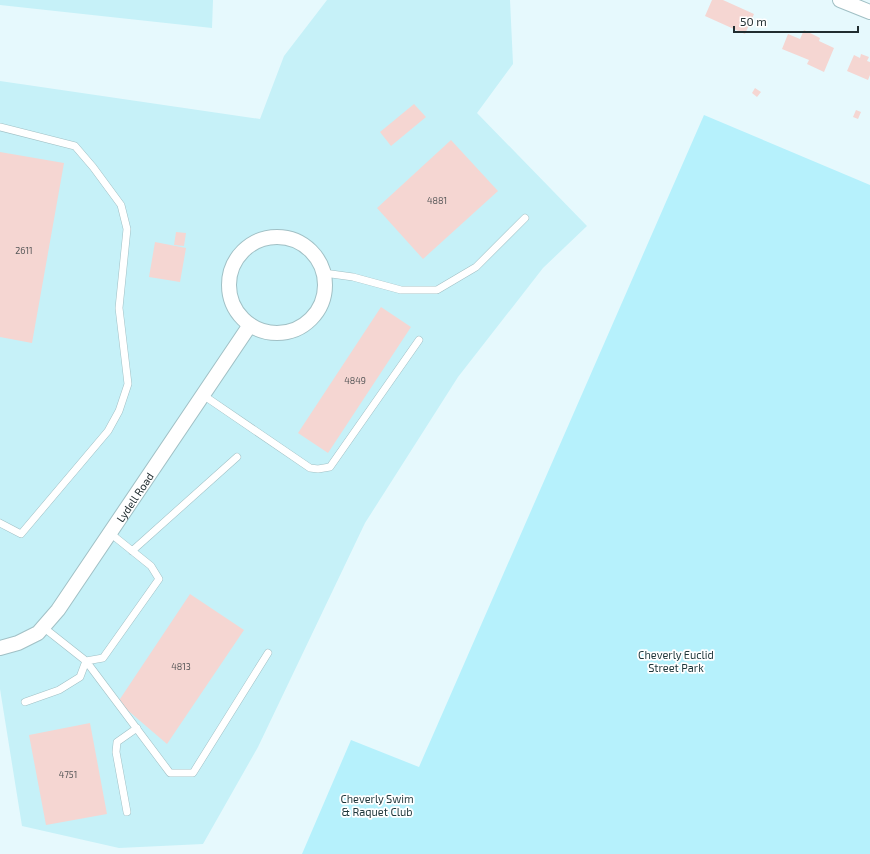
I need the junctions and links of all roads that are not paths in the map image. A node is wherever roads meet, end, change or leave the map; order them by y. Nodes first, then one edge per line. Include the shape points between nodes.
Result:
1 (840, 0) edge
2 (869, 9) edge
3 (0, 127) edge
4 (525, 218) dead end
5 (324, 273) junction
6 (250, 325) junction
7 (419, 340) dead end
8 (203, 395) junction
9 (237, 457) dead end
10 (0, 523) edge
11 (110, 533) junction
12 (132, 551) junction
13 (42, 627) junction
14 (0, 648) edge
15 (268, 653) dead end
16 (86, 661) junction
17 (25, 702) dead end
18 (137, 728) junction
19 (127, 812) dead end

1 - 2 street
3 - 10 lane via 75,146 121,205 127,229 119,308 128,384 119,411 108,431 21,534
4 - 5 lane via 476,268 437,290 401,290 353,277
5 - 6 street via 326,288 323,302 315,315 305,324 292,331 278,333 263,332
5 - 6 street via 319,260 310,249 284,236 269,236 243,249 229,274 228,289 239,315
6 - 8 street, Lydell Road
7 - 8 lane via 330,467 310,468
8 - 11 street, Lydell Road
9 - 12 lane
11 - 12 lane
11 - 13 street, Lydell Road via 58,610
12 - 16 lane via 152,566 159,578 103,658
13 - 14 street, Lydell Road via 38,633
13 - 16 lane
15 - 18 lane via 193,773 170,773
16 - 17 lane via 80,677 59,690
16 - 18 lane
18 - 19 lane via 117,742 116,752

